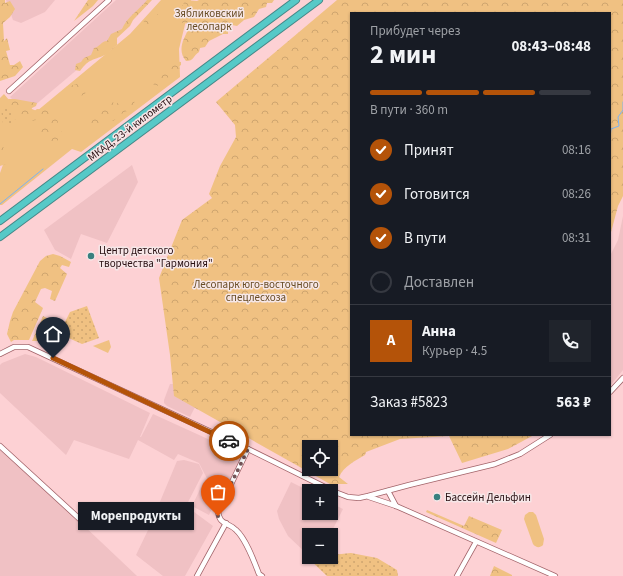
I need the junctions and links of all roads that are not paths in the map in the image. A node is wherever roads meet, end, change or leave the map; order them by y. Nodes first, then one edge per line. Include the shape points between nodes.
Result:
1 (109, 0) edge
2 (296, 0) edge
3 (319, 0) edge
4 (9, 91) dead end
5 (0, 221) edge
6 (0, 237) edge
7 (0, 354) edge
8 (623, 378) edge
9 (611, 391) edge
10 (548, 436) edge
11 (0, 446) edge
12 (248, 449) junction
13 (388, 491) junction
14 (368, 496) junction
15 (396, 506) junction
16 (84, 523) dead end
17 (226, 523) junction
18 (476, 542) junction
19 (197, 576) edge
20 (262, 576) edge
21 (457, 576) edge
22 (555, 576) edge

1 - 4 street
2 - 5 highway, МКАД, 23-й километр
3 - 6 highway, МКАД, 23-й километр
7 - 12 street via 14,347 28,347
8 - 9 street
10 - 13 street via 520,454 495,464
11 - 16 street
12 - 14 street via 335,492 348,497
12 - 17 street via 218,511 218,516
13 - 14 street
13 - 15 street
14 - 15 street
15 - 18 street
17 - 19 street
17 - 20 street via 240,535
18 - 21 street
18 - 22 street

